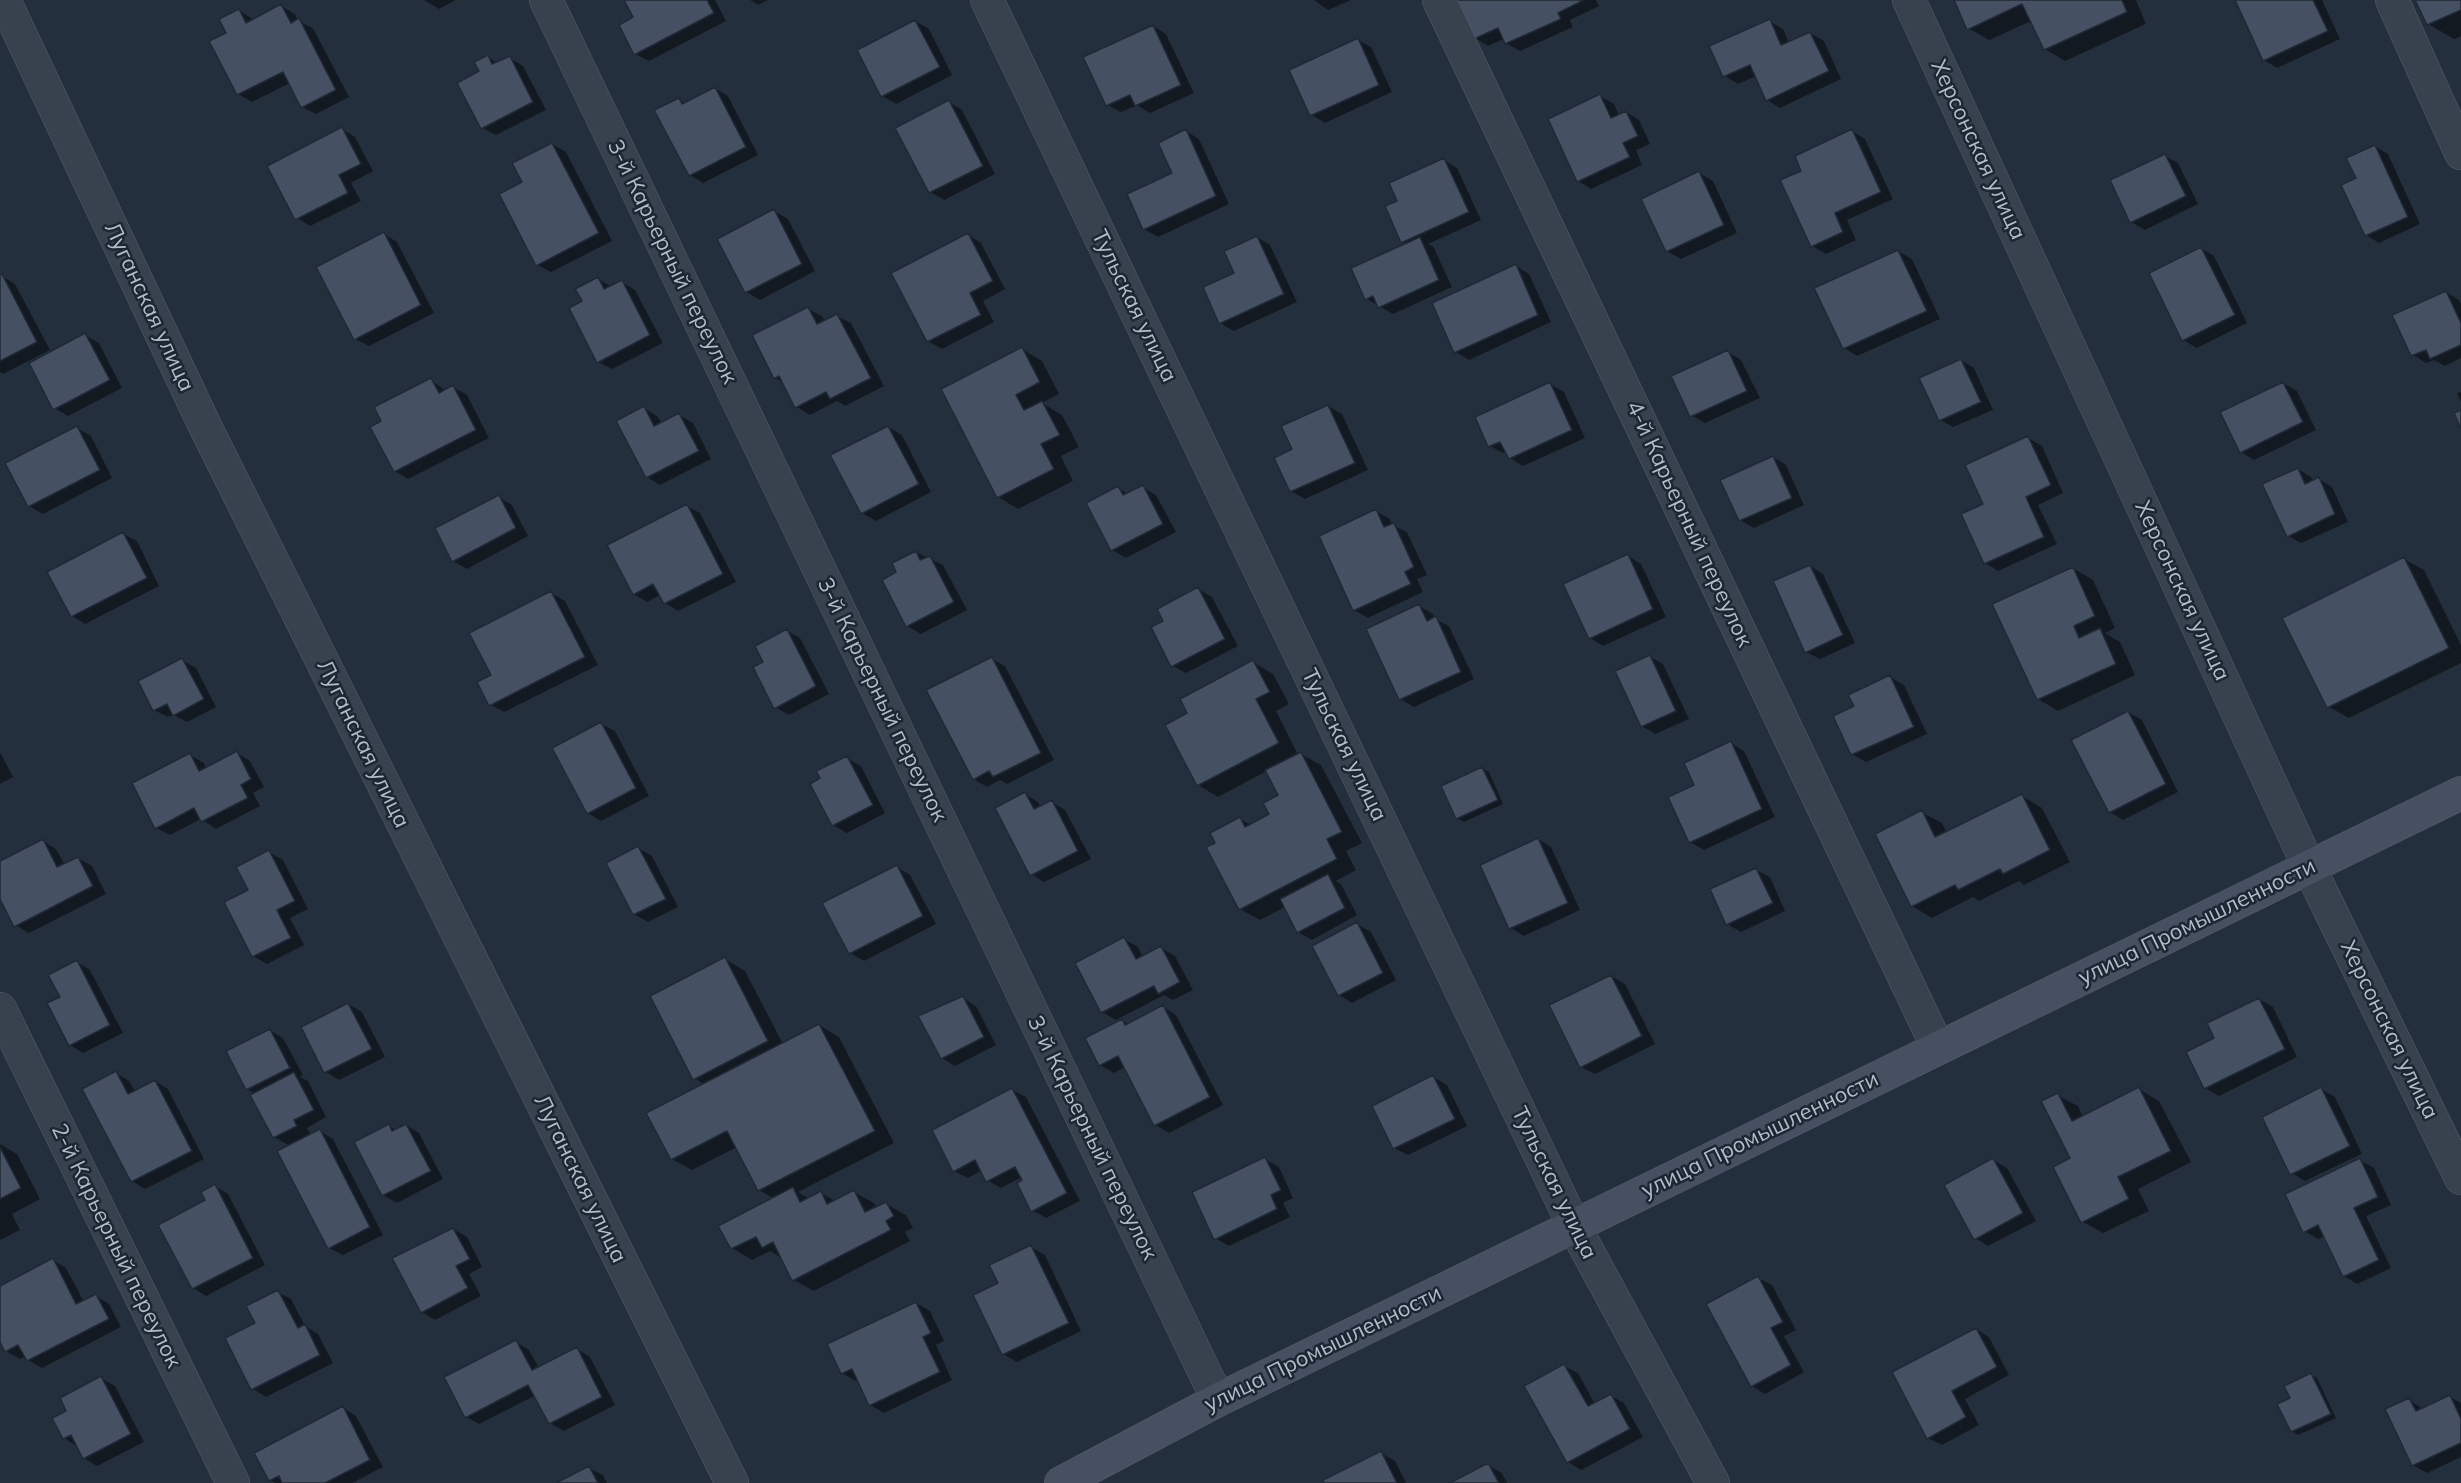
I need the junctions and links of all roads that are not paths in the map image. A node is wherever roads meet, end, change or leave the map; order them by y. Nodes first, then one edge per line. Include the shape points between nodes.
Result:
1 (4, 0) edge
2 (546, 0) edge
3 (987, 0) edge
4 (1439, 0) edge
5 (1909, 0) edge
6 (2392, 0) edge
7 (2461, 153) edge
8 (2461, 793) edge
9 (2309, 867) junction
10 (0, 1009) edge
11 (1938, 1048) junction
12 (2461, 1179) edge
13 (1574, 1226) junction
14 (1218, 1400) junction
15 (233, 1483) edge
16 (732, 1483) edge
17 (1061, 1483) edge
18 (1713, 1483) edge

1 - 16 street, Луганская улица via 205,426
2 - 14 street, 3-й Карьерный переулок
3 - 13 street, Тульская улица
4 - 11 street, 4-й Карьерный переулок
5 - 9 street, Херсонская улица
6 - 7 street
8 - 9 main road, улица Промышленности
9 - 11 main road, улица Промышленности
9 - 12 street, Херсонская улица
10 - 15 street, 2-й Карьерный переулок
11 - 13 main road, улица Промышленности
13 - 14 main road, улица Промышленности
13 - 18 street, Тульская улица
14 - 17 main road, улица Промышленности

